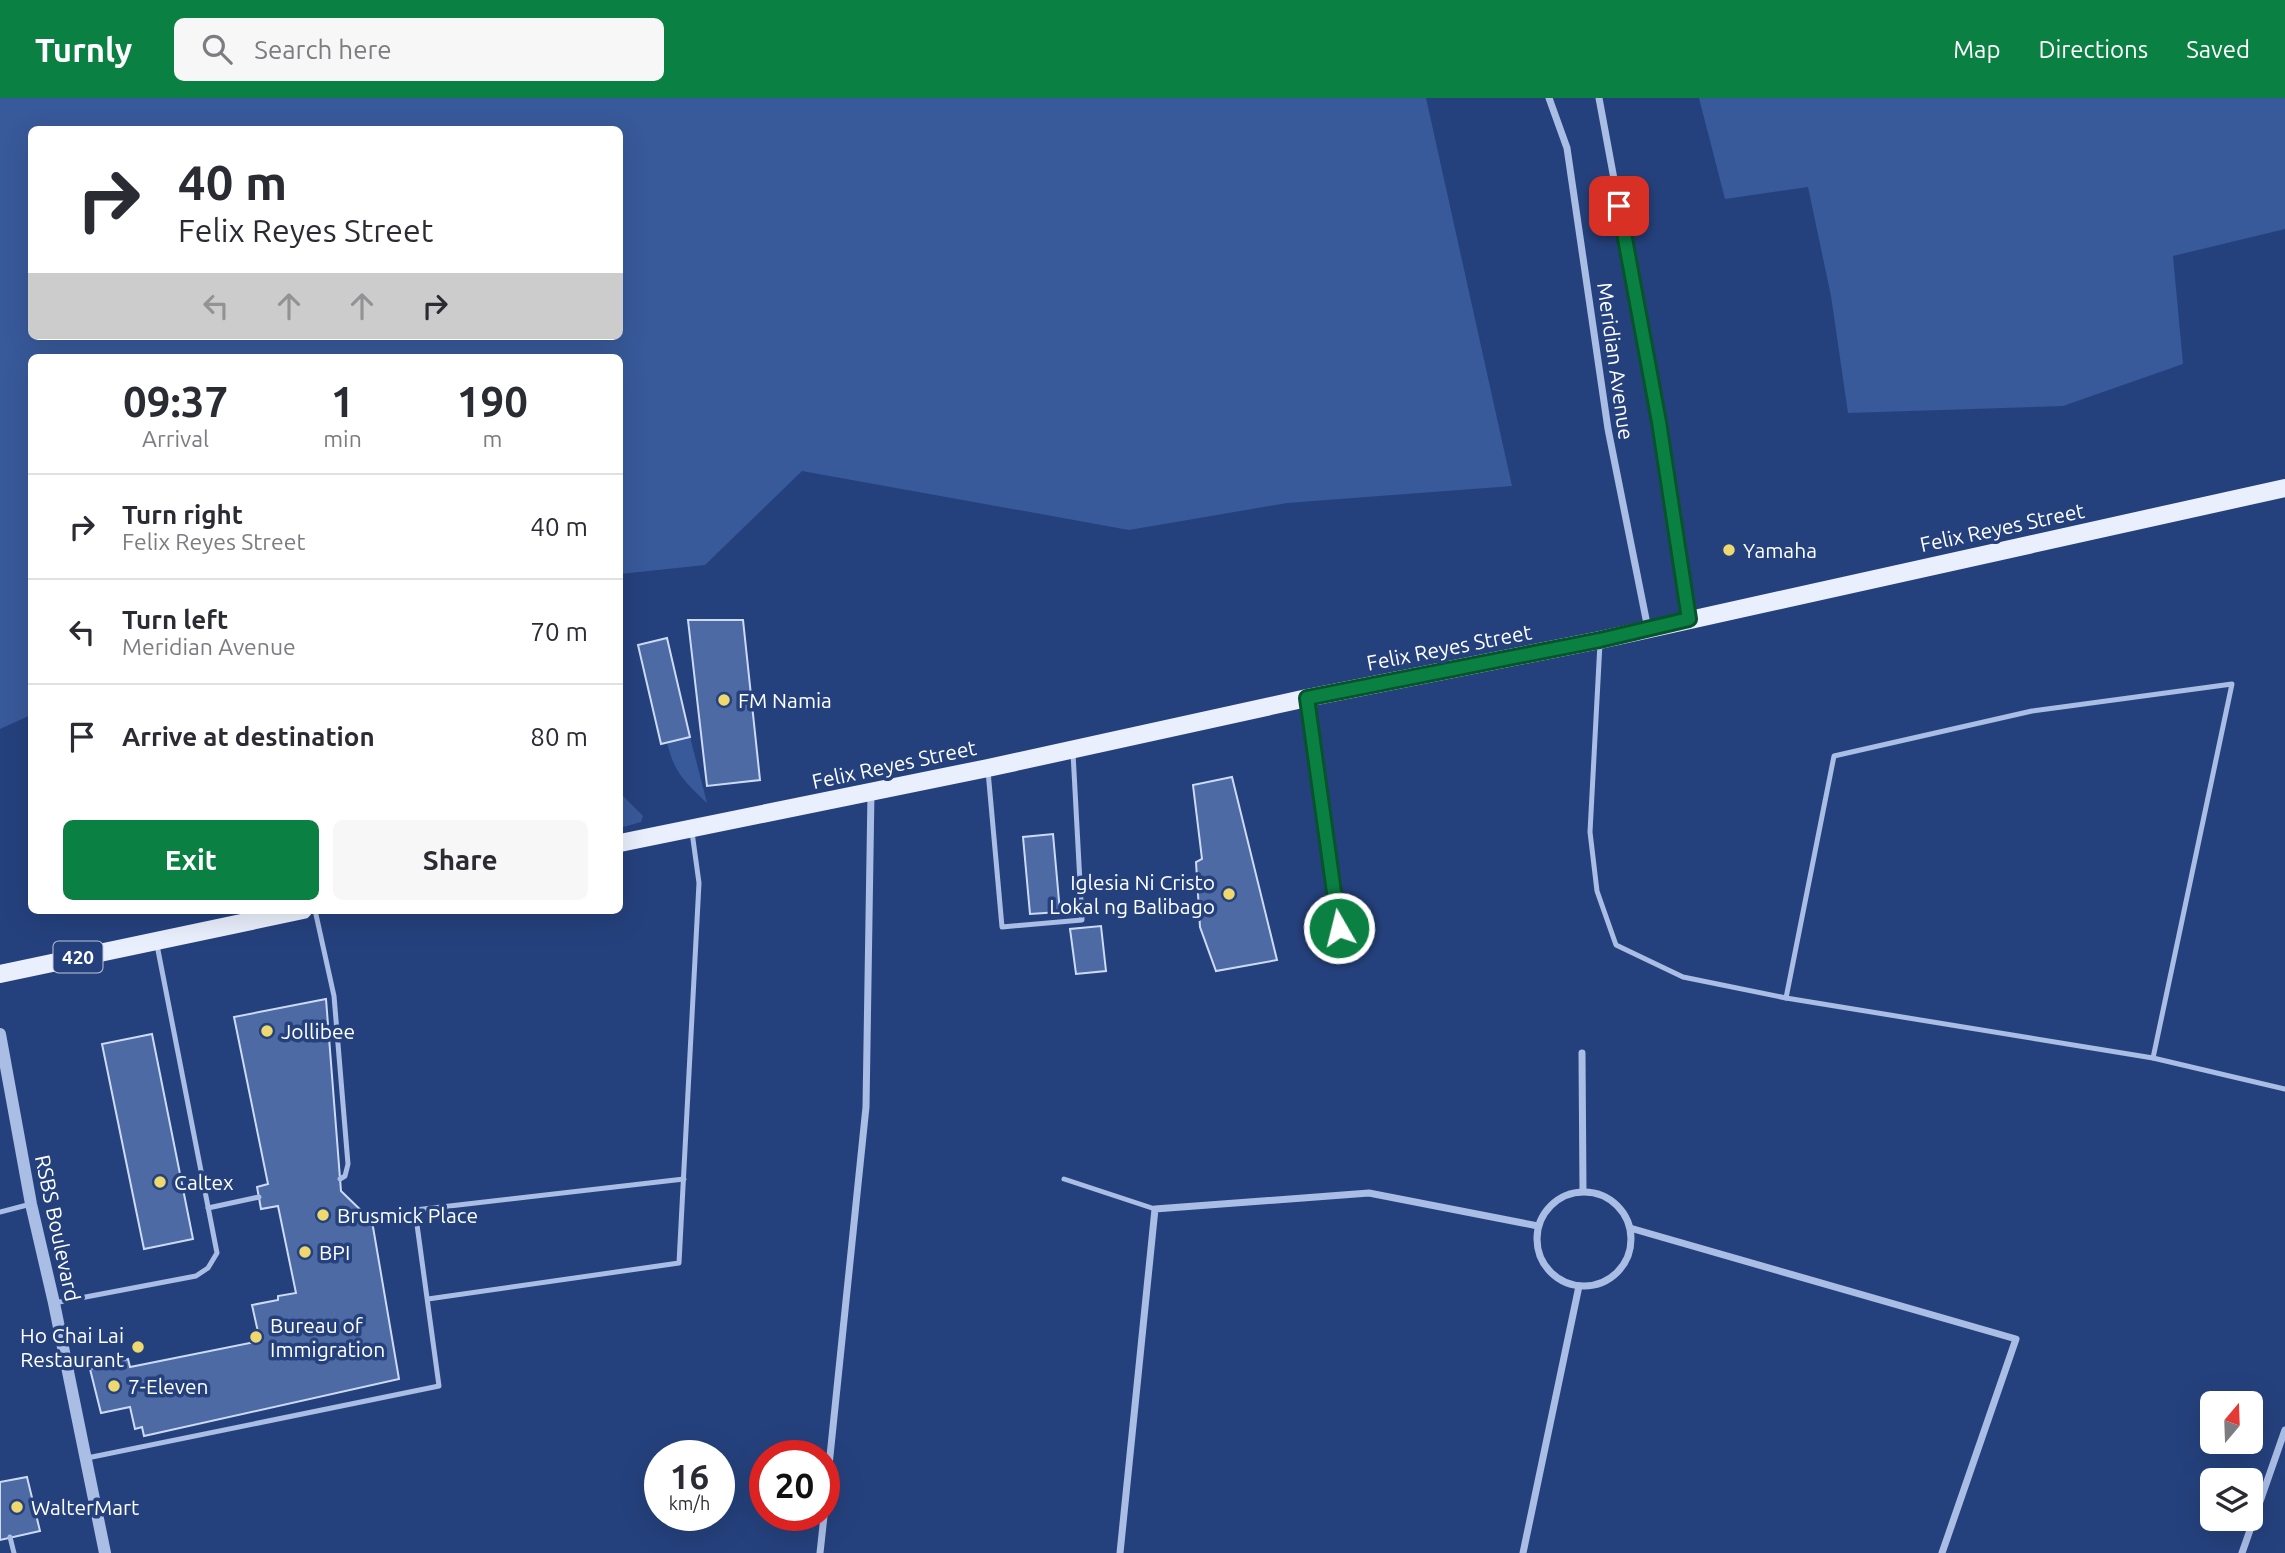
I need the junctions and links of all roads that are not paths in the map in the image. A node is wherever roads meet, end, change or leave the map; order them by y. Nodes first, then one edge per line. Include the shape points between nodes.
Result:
1 (1549, 98) edge
2 (1599, 98) edge
3 (2285, 488) edge
4 (1689, 619) junction
5 (1648, 629) junction
6 (1600, 640) junction
7 (1307, 698) junction
8 (1073, 748) junction
9 (988, 768) junction
10 (871, 792) junction
11 (692, 829) junction
12 (623, 842) edge
13 (284, 914) edge
14 (316, 914) edge
15 (1339, 928) dead end
16 (156, 941) junction
17 (0, 974) edge
18 (1786, 998) junction
19 (0, 1034) edge
20 (1582, 1053) dead end
21 (2153, 1058) junction
22 (2285, 1089) edge
23 (340, 1179) dead end
24 (684, 1179) junction
25 (1063, 1179) dead end
26 (1583, 1191) junction
27 (259, 1197) dead end
28 (31, 1204) junction
29 (208, 1208) junction
30 (1155, 1209) junction
31 (0, 1212) edge
32 (1538, 1226) junction
33 (1630, 1228) junction
34 (1580, 1286) junction
35 (428, 1299) junction
36 (54, 1303) junction
37 (2285, 1430) edge
38 (832, 1440) edge
39 (83, 1458) junction
40 (822, 1531) edge
41 (10, 1537) dead end
42 (15, 1553) edge
43 (105, 1553) edge
44 (820, 1553) edge
45 (1121, 1553) edge
46 (1523, 1553) edge
47 (1942, 1553) edge
48 (2242, 1553) edge

1 - 5 street, Meridian Avenue via 1567,148 1608,429
2 - 4 street, Meridian Avenue via 1659,422
3 - 4 main road, Felix Reyes Street
4 - 5 main road, Felix Reyes Street
5 - 6 main road, Felix Reyes Street
6 - 7 main road, Felix Reyes Street
6 - 18 lane via 1590,832 1597,891 1616,945 1683,977
7 - 8 main road, Felix Reyes Street
7 - 15 lane
8 - 9 main road, Felix Reyes Street
8 - 9 lane via 1082,920 1002,927
9 - 10 main road, Felix Reyes Street
10 - 11 main road, Felix Reyes Street
10 - 38 street via 866,1107
11 - 12 main road, Felix Reyes Street
11 - 24 lane via 699,883
13 - 16 main road, 420
14 - 23 lane via 334,996 348,1164
16 - 17 main road, 420
16 - 29 lane
18 - 21 lane
18 - 21 lane via 1834,756 2032,711 2232,684
19 - 28 street, RSBS Boulevard
20 - 26 street
21 - 22 lane
24 - 35 lane via 679,1263
24 - 35 lane via 415,1210
25 - 30 lane
26 - 32 street via 1559,1198
26 - 33 street via 1613,1202
27 - 29 lane
28 - 31 lane
28 - 36 street, RSBS Boulevard
29 - 36 lane via 217,1253 196,1276
30 - 32 street via 1368,1193
30 - 45 street
32 - 34 street via 1538,1254 1545,1265 1554,1276
33 - 34 street via 1629,1254 1615,1275 1592,1286
33 - 47 street via 2016,1339
34 - 46 street
35 - 39 lane via 439,1386
36 - 39 street, RSBS Boulevard
37 - 48 street
39 - 43 street, RSBS Boulevard
40 - 44 street
41 - 42 lane

